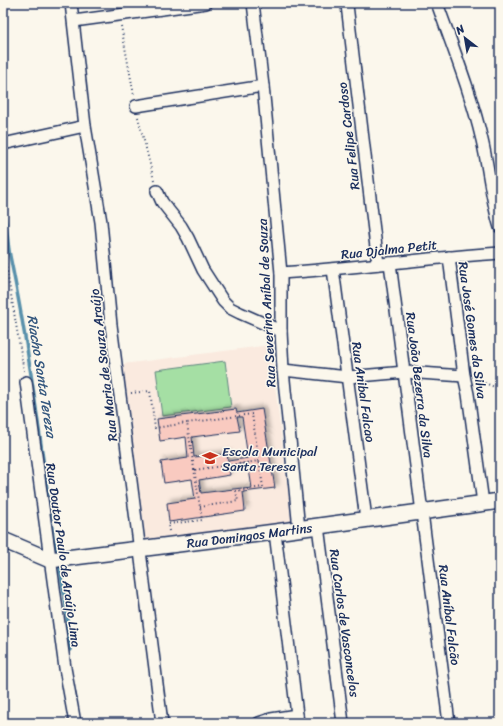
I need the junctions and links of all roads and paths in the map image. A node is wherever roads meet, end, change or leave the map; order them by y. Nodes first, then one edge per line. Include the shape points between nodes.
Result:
1 (71, 3) edge
2 (206, 3) edge
3 (253, 3) edge
4 (438, 3) edge
5 (346, 5) dead end
6 (163, 6) edge
7 (74, 21) junction
8 (263, 86) junction
9 (136, 106) dead end
10 (85, 126) junction
11 (3, 144) edge
12 (157, 191) dead end
13 (500, 227) edge
14 (3, 248) edge
15 (500, 253) edge
16 (449, 257) junction
17 (390, 263) junction
18 (378, 264) junction
19 (332, 269) junction
20 (281, 273) junction
21 (281, 331) junction
22 (283, 370) junction
23 (405, 372) junction
24 (464, 376) junction
25 (348, 378) junction
26 (26, 382) joint
27 (500, 389) edge
28 (120, 395) junction
29 (187, 423) junction
30 (259, 461) junction
31 (194, 470) junction
32 (500, 501) edge
33 (483, 503) junction
34 (200, 506) junction
35 (423, 511) junction
36 (366, 519) junction
37 (318, 526) junction
38 (300, 529) junction
39 (274, 532) junction
40 (3, 540) edge
41 (170, 544) junction
42 (140, 549) junction
43 (50, 560) junction
44 (298, 719) edge
45 (75, 723) edge
46 (162, 723) edge
47 (259, 723) edge
48 (343, 723) edge
49 (449, 723) edge

1 - 7 street, Rua Maria de Souza Araújo
2 - 6 street
3 - 8 street, Rua Severino Aníbal de Souza
4 - 13 street via 470,96 482,141 494,211
5 - 18 street, Rua Felipe Cardoso
6 - 7 street
7 - 10 street, Rua Maria de Souza Araújo
8 - 9 street
8 - 20 street, Rua Severino Aníbal de Souza
10 - 11 street
10 - 28 street, Rua Maria de Souza Araújo via 101,222
12 - 21 street via 162,202 181,226 203,270 223,301 230,308
14 - 26 path
15 - 16 street, Rua Djalma Petit
16 - 17 street, Rua Djalma Petit
16 - 24 street, Rua José Gomes da Silva
17 - 18 street, Rua Djalma Petit
17 - 23 street, Rua João Bezerra da Silva
18 - 19 street, Rua Djalma Petit
19 - 20 street, Rua Djalma Petit
19 - 25 street, Rua Anibal Falcao
20 - 21 street, Rua Severino Aníbal de Souza
21 - 22 street, Rua Severino Aníbal de Souza
22 - 25 street
22 - 38 street, Rua Severino Aníbal de Souza
23 - 24 street
23 - 25 street
23 - 35 street, Rua João Bezerra da Silva
24 - 27 path
24 - 33 street, Rua José Gomes da Silva
25 - 36 street, Rua Anibal Falcao
26 - 43 street, Rua Doutor Paulo de Araújo Lima
28 - 29 path via 150,390 155,428
28 - 42 street, Rua Maria de Souza Araújo
29 - 30 path via 252,414
29 - 31 path
30 - 31 path
30 - 34 path via 263,486 236,491 238,501
31 - 34 path
32 - 33 street, Rua Domingos Martins
33 - 35 street, Rua Domingos Martins
34 - 41 path via 202,520 168,524
35 - 36 street, Rua Domingos Martins
35 - 49 street, Rua Aníbal Falcão
36 - 37 street, Rua Domingos Martins
37 - 38 street, Rua Domingos Martins
37 - 48 street, Rua Carlos de Vasconcelos
38 - 39 street, Rua Domingos Martins
39 - 41 street, Rua Domingos Martins
39 - 44 street
40 - 43 street
41 - 42 street, Rua Domingos Martins
42 - 43 street, Rua Domingos Martins
42 - 46 street, Rua Maria de Souza Araújo
43 - 45 street, Rua Doutor Paulo de Araújo Lima
44 - 47 street via 271,719

